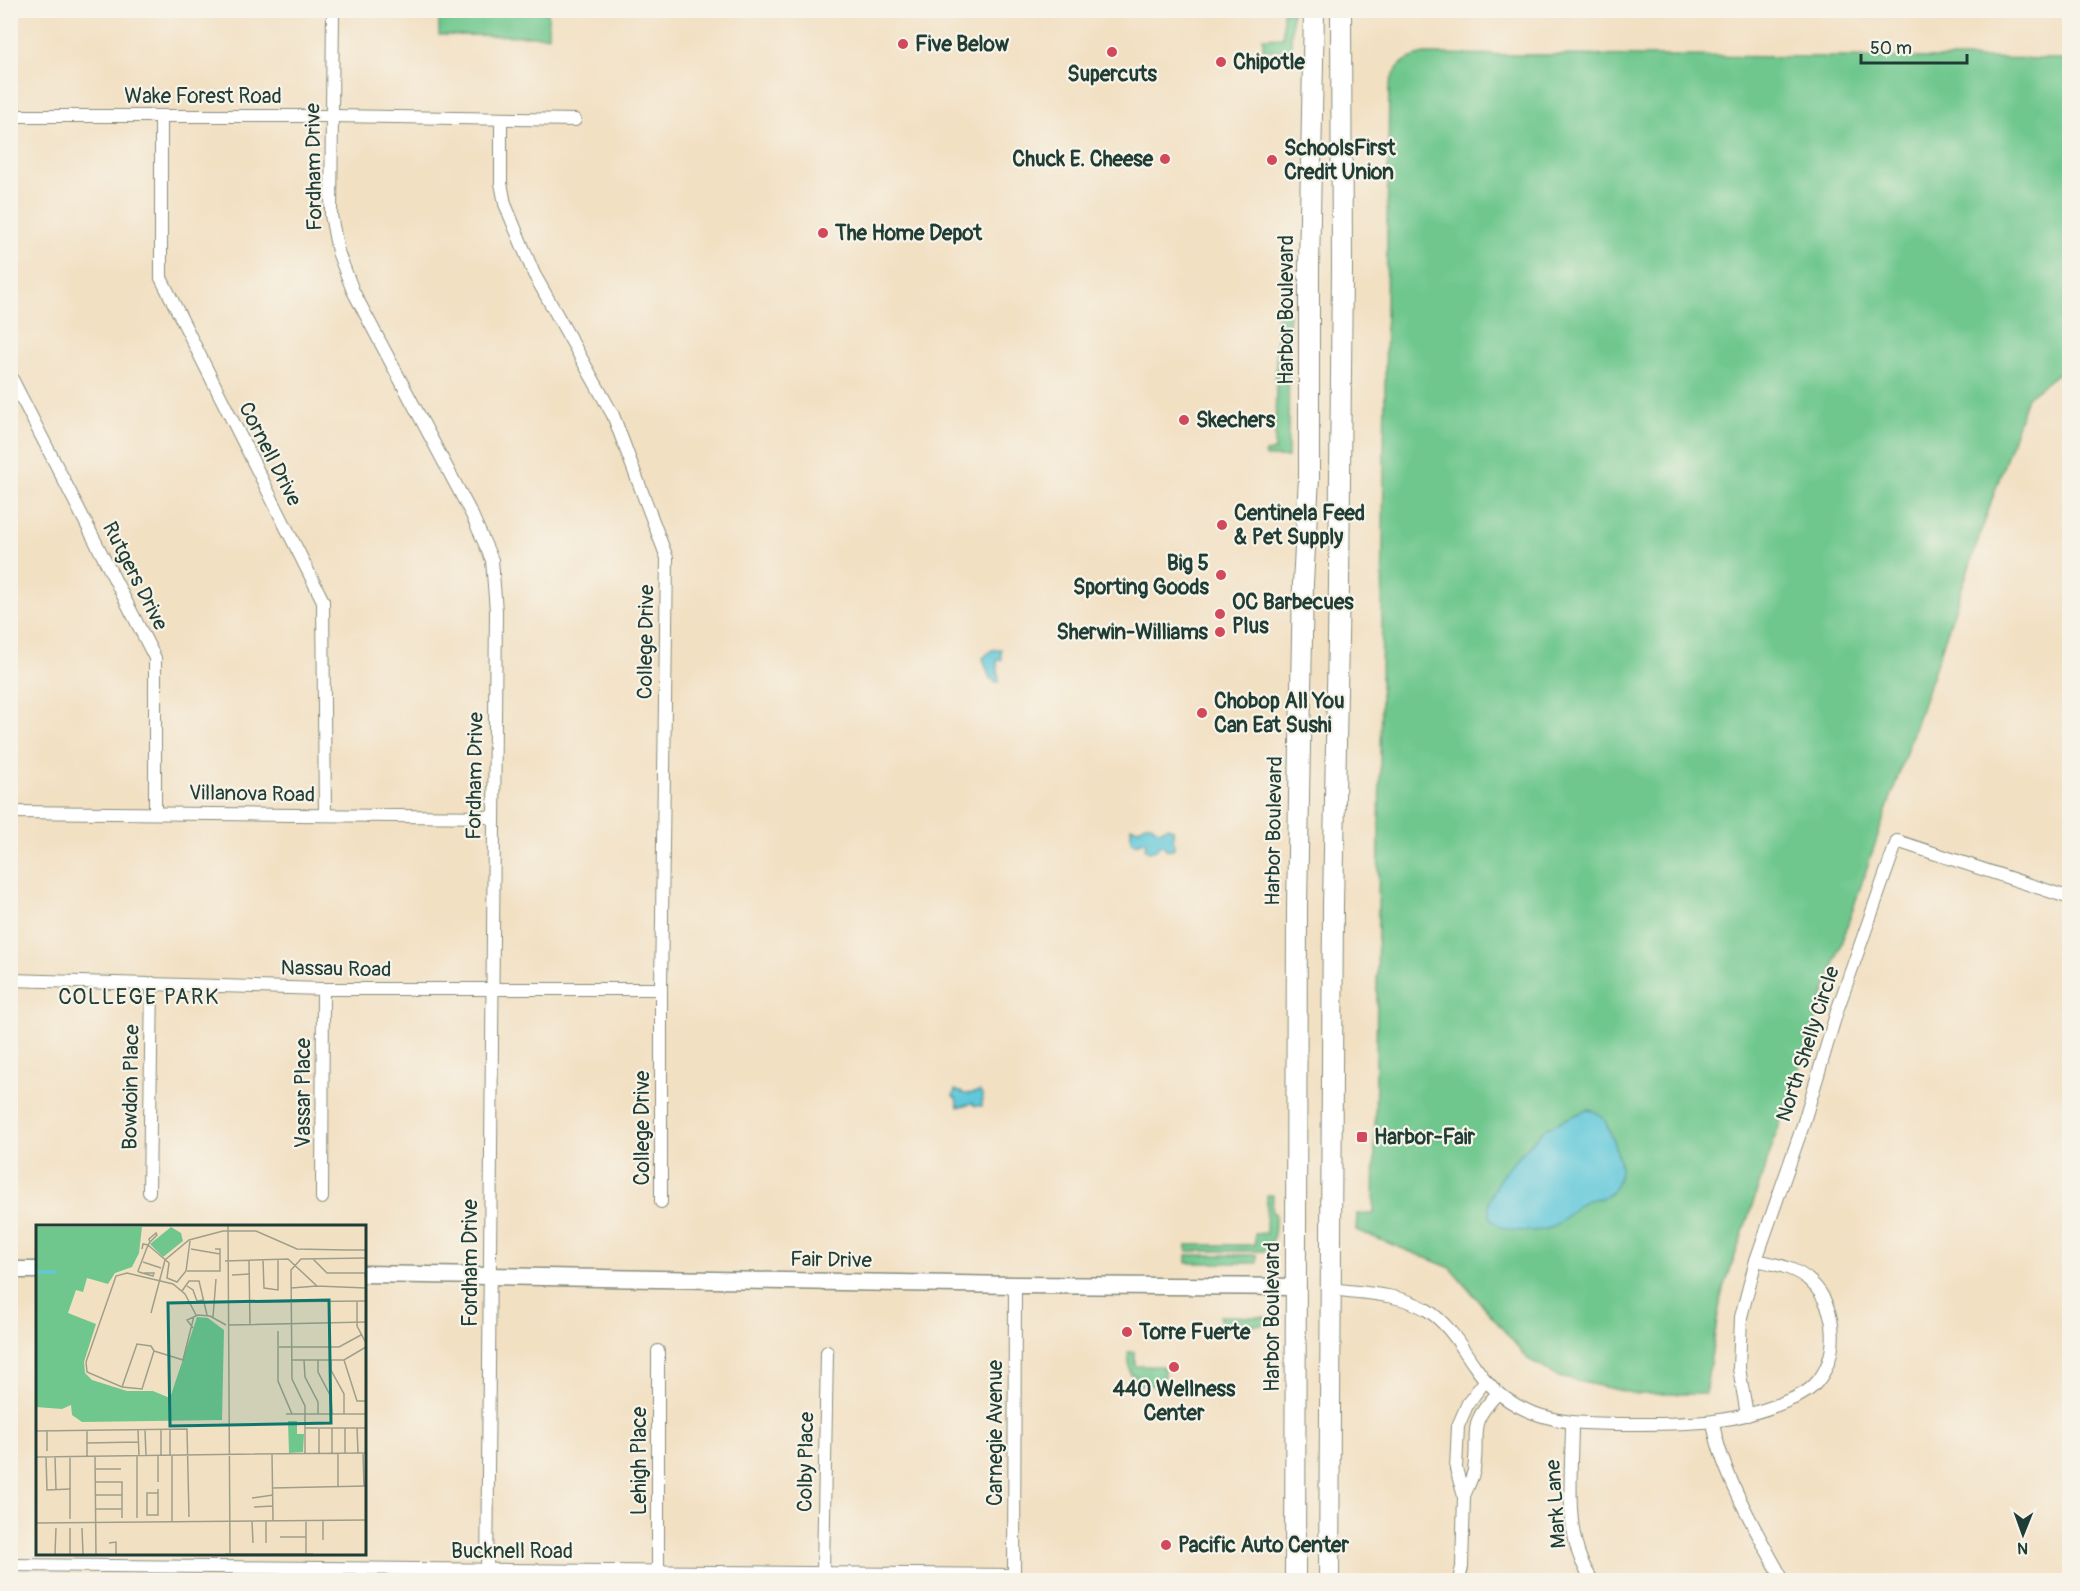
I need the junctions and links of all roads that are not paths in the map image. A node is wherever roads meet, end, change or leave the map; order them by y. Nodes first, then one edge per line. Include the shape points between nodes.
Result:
1 (333, 10) edge
2 (1314, 10) edge
3 (1341, 10) edge
4 (10, 116) edge
5 (161, 116) junction
6 (333, 116) junction
7 (501, 119) junction
8 (574, 120) dead end
9 (10, 375) edge
10 (10, 812) edge
11 (155, 812) junction
12 (325, 814) junction
13 (494, 818) junction
14 (2070, 898) edge
15 (10, 980) edge
16 (152, 983) junction
17 (323, 989) junction
18 (491, 989) junction
19 (661, 989) junction
20 (148, 1192) dead end
21 (322, 1198) dead end
22 (662, 1202) dead end
23 (1756, 1260) junction
24 (10, 1270) edge
25 (36, 1270) edge
26 (366, 1274) edge
27 (490, 1276) junction
28 (1015, 1286) junction
29 (1297, 1287) junction
30 (1330, 1289) junction
31 (658, 1351) dead end
32 (827, 1352) dead end
33 (1485, 1381) junction
34 (1498, 1393) junction
35 (1747, 1416) junction
36 (1572, 1422) junction
37 (1713, 1422) junction
38 (1457, 1449) junction
39 (1474, 1450) junction
40 (1464, 1496) junction
41 (316, 1555) edge
42 (142, 1560) edge
43 (10, 1565) edge
44 (316, 1568) junction
45 (658, 1570) junction
46 (823, 1572) junction
47 (487, 1576) edge
48 (1014, 1578) edge
49 (1295, 1581) edge
50 (1329, 1581) edge
51 (1459, 1581) edge
52 (1592, 1581) edge
53 (1783, 1581) edge

1 - 6 street, Fordham Drive
2 - 29 main road, Harbor Boulevard via 1310,478 1303,583 1297,894
3 - 30 main road via 1340,561
4 - 5 street, Wake Forest Road
5 - 6 street, Wake Forest Road
5 - 12 street, Cornell Drive via 161,279 323,601
6 - 7 street, Wake Forest Road
6 - 13 street, Fordham Drive via 332,215 342,265 492,560 496,611
7 - 8 street, Wake Forest Road
7 - 19 street, College Drive via 501,183 505,204 534,274 613,415 667,558
9 - 11 street, Rutgers Drive via 155,658
10 - 11 street, Villanova Road
11 - 12 street, Villanova Road
12 - 13 street, Villanova Road
13 - 18 street, Fordham Drive
14 - 23 street, North Shelly Circle via 1898,840 1838,1008
15 - 16 street, Nassau Road
16 - 17 street, Nassau Road
16 - 20 street, Bowdoin Place
17 - 18 street, Nassau Road
17 - 21 street, Vassar Place
18 - 19 street, Nassau Road
18 - 27 street, Fordham Drive
19 - 22 street, College Drive
23 - 35 street, North Shelly Circle via 1739,1340
23 - 35 street via 1803,1275 1821,1294 1830,1310 1832,1326 1829,1358 1811,1388
24 - 25 main road
26 - 27 main road, Fair Drive
27 - 28 main road, Fair Drive
27 - 47 street, Fordham Drive
28 - 29 main road, Fair Drive
28 - 48 street, Carnegie Avenue
29 - 30 main road
29 - 49 main road, Harbor Boulevard
30 - 33 street via 1394,1298 1426,1310 1449,1329
30 - 50 main road
31 - 45 street, Lehigh Place
32 - 46 street, Colby Place
33 - 34 street
33 - 38 street via 1461,1415
34 - 36 street via 1534,1413
34 - 39 street via 1476,1423
35 - 37 street
36 - 37 street
36 - 52 street, Mark Lane via 1575,1539
37 - 53 street via 1734,1485
38 - 39 street
38 - 40 street via 1456,1469
39 - 40 street via 1474,1471
40 - 51 street
41 - 44 street
42 - 43 street, Bucknell Road
42 - 44 street, Bucknell Road
44 - 47 street, Bucknell Road
45 - 46 street, Bucknell Road
45 - 47 street, Bucknell Road
46 - 48 street, Bucknell Road

